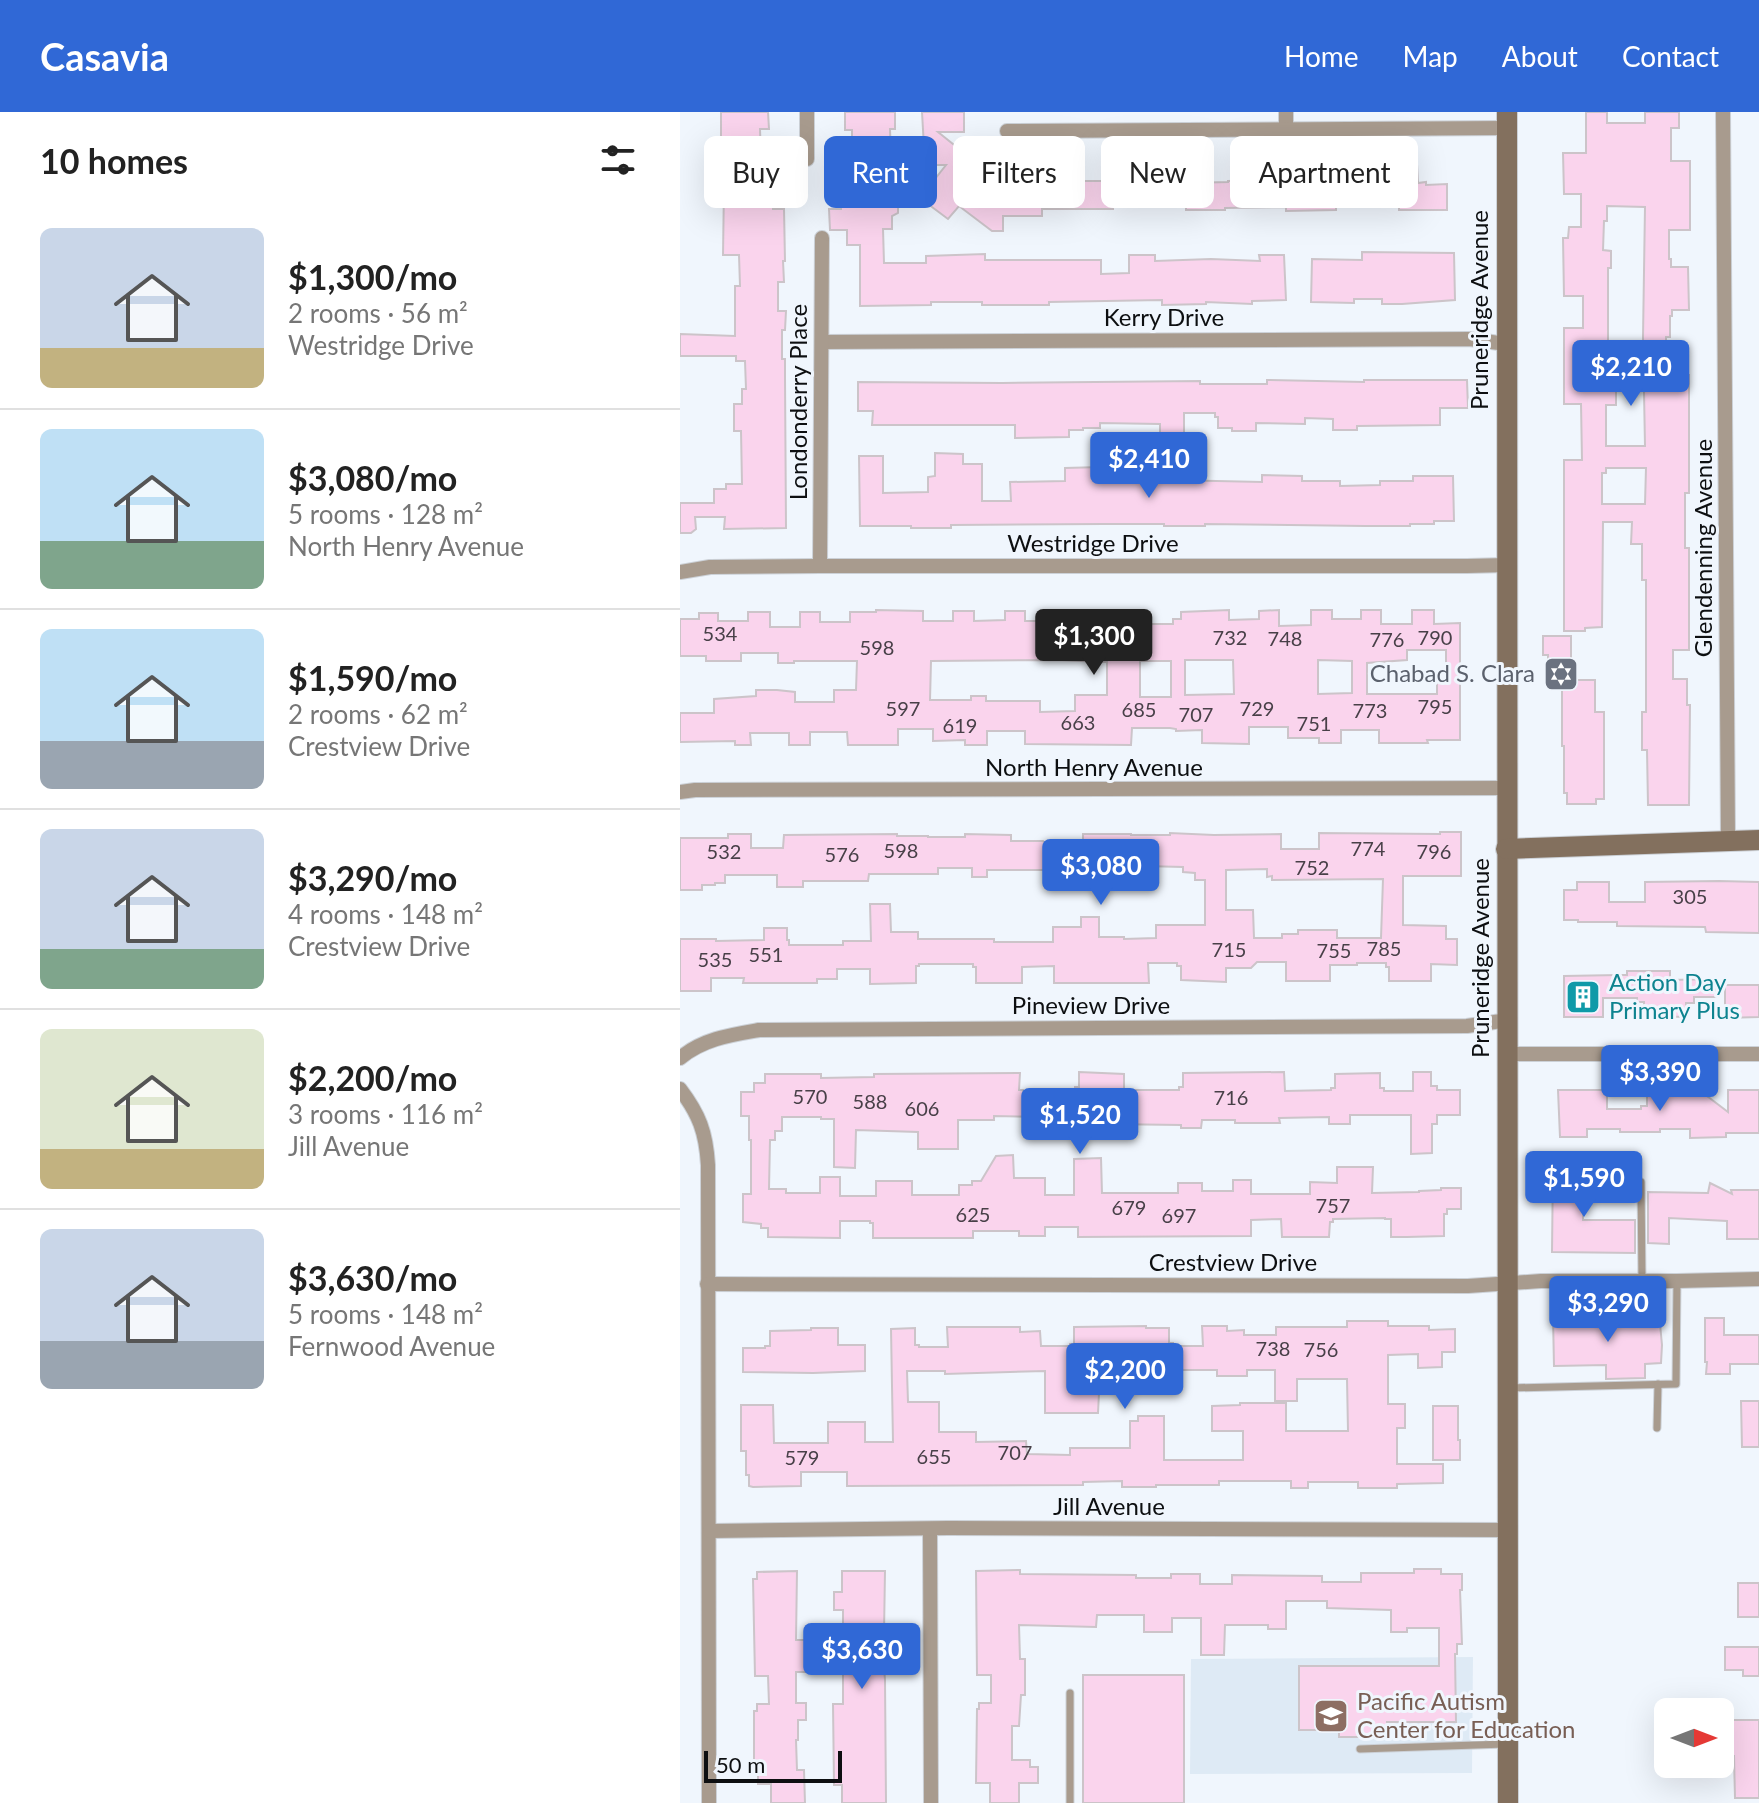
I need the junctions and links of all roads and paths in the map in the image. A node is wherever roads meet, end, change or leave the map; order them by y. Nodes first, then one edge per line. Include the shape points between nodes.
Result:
1 (807, 112) edge
2 (1286, 112) edge
3 (1723, 112) edge
4 (1507, 120) edge
5 (1286, 130) junction
6 (1007, 131) dead end
7 (807, 136) edge
8 (822, 238) dead end
9 (822, 342) junction
10 (1506, 344) junction
11 (1507, 565) junction
12 (820, 566) junction
13 (680, 572) edge
14 (1507, 788) junction
15 (680, 792) edge
16 (1728, 840) junction
17 (1759, 840) edge
18 (1506, 849) junction
19 (1508, 1020) junction
20 (1508, 1054) junction
21 (1759, 1054) edge
22 (680, 1058) edge
23 (680, 1089) edge
24 (1591, 1183) dead end
25 (1759, 1279) edge
26 (1642, 1280) junction
27 (1677, 1281) junction
28 (707, 1284) junction
29 (1507, 1284) junction
30 (1658, 1384) junction
31 (1506, 1388) junction
32 (1657, 1428) dead end
33 (930, 1529) junction
34 (1507, 1530) junction
35 (710, 1531) junction
36 (1070, 1693) dead end
37 (1507, 1744) junction
38 (1360, 1749) dead end
39 (709, 1803) edge
40 (931, 1803) edge
41 (1070, 1803) edge
42 (1508, 1803) edge

1 - 7 street
2 - 5 street
3 - 16 street, Glendenning Avenue
4 - 5 street
4 - 10 main road, Pruneridge Avenue
5 - 6 street
8 - 9 street, Londonderry Place
9 - 10 street, Kerry Drive via 1470,339
9 - 12 street, Londonderry Place
10 - 11 main road, Pruneridge Avenue
11 - 12 street, Westridge Drive
11 - 14 main road, Pruneridge Avenue
12 - 13 street, Westridge Drive
14 - 15 street, North Henry Avenue
14 - 18 main road, Pruneridge Avenue
16 - 17 main road
16 - 18 main road
18 - 19 main road, Pruneridge Avenue
19 - 20 main road, Pruneridge Avenue
19 - 22 street, Pineview Drive via 1467,1026 759,1030 722,1037
20 - 21 street
20 - 29 main road, Pruneridge Avenue
23 - 28 street via 701,1122 707,1143
24 - 26 lane via 1641,1182
25 - 27 street, Crestview Drive
26 - 27 street, Crestview Drive
26 - 29 street, Crestview Drive
27 - 30 lane via 1676,1384
28 - 29 street, Crestview Drive
28 - 35 street
29 - 31 main road, Pruneridge Avenue
30 - 31 lane
30 - 32 lane
31 - 34 main road, Pruneridge Avenue
33 - 34 street, Jill Avenue
33 - 35 street, Jill Avenue
33 - 40 street
34 - 37 main road, Pruneridge Avenue
35 - 39 street
36 - 41 lane
37 - 38 lane
37 - 42 main road, Pruneridge Avenue

